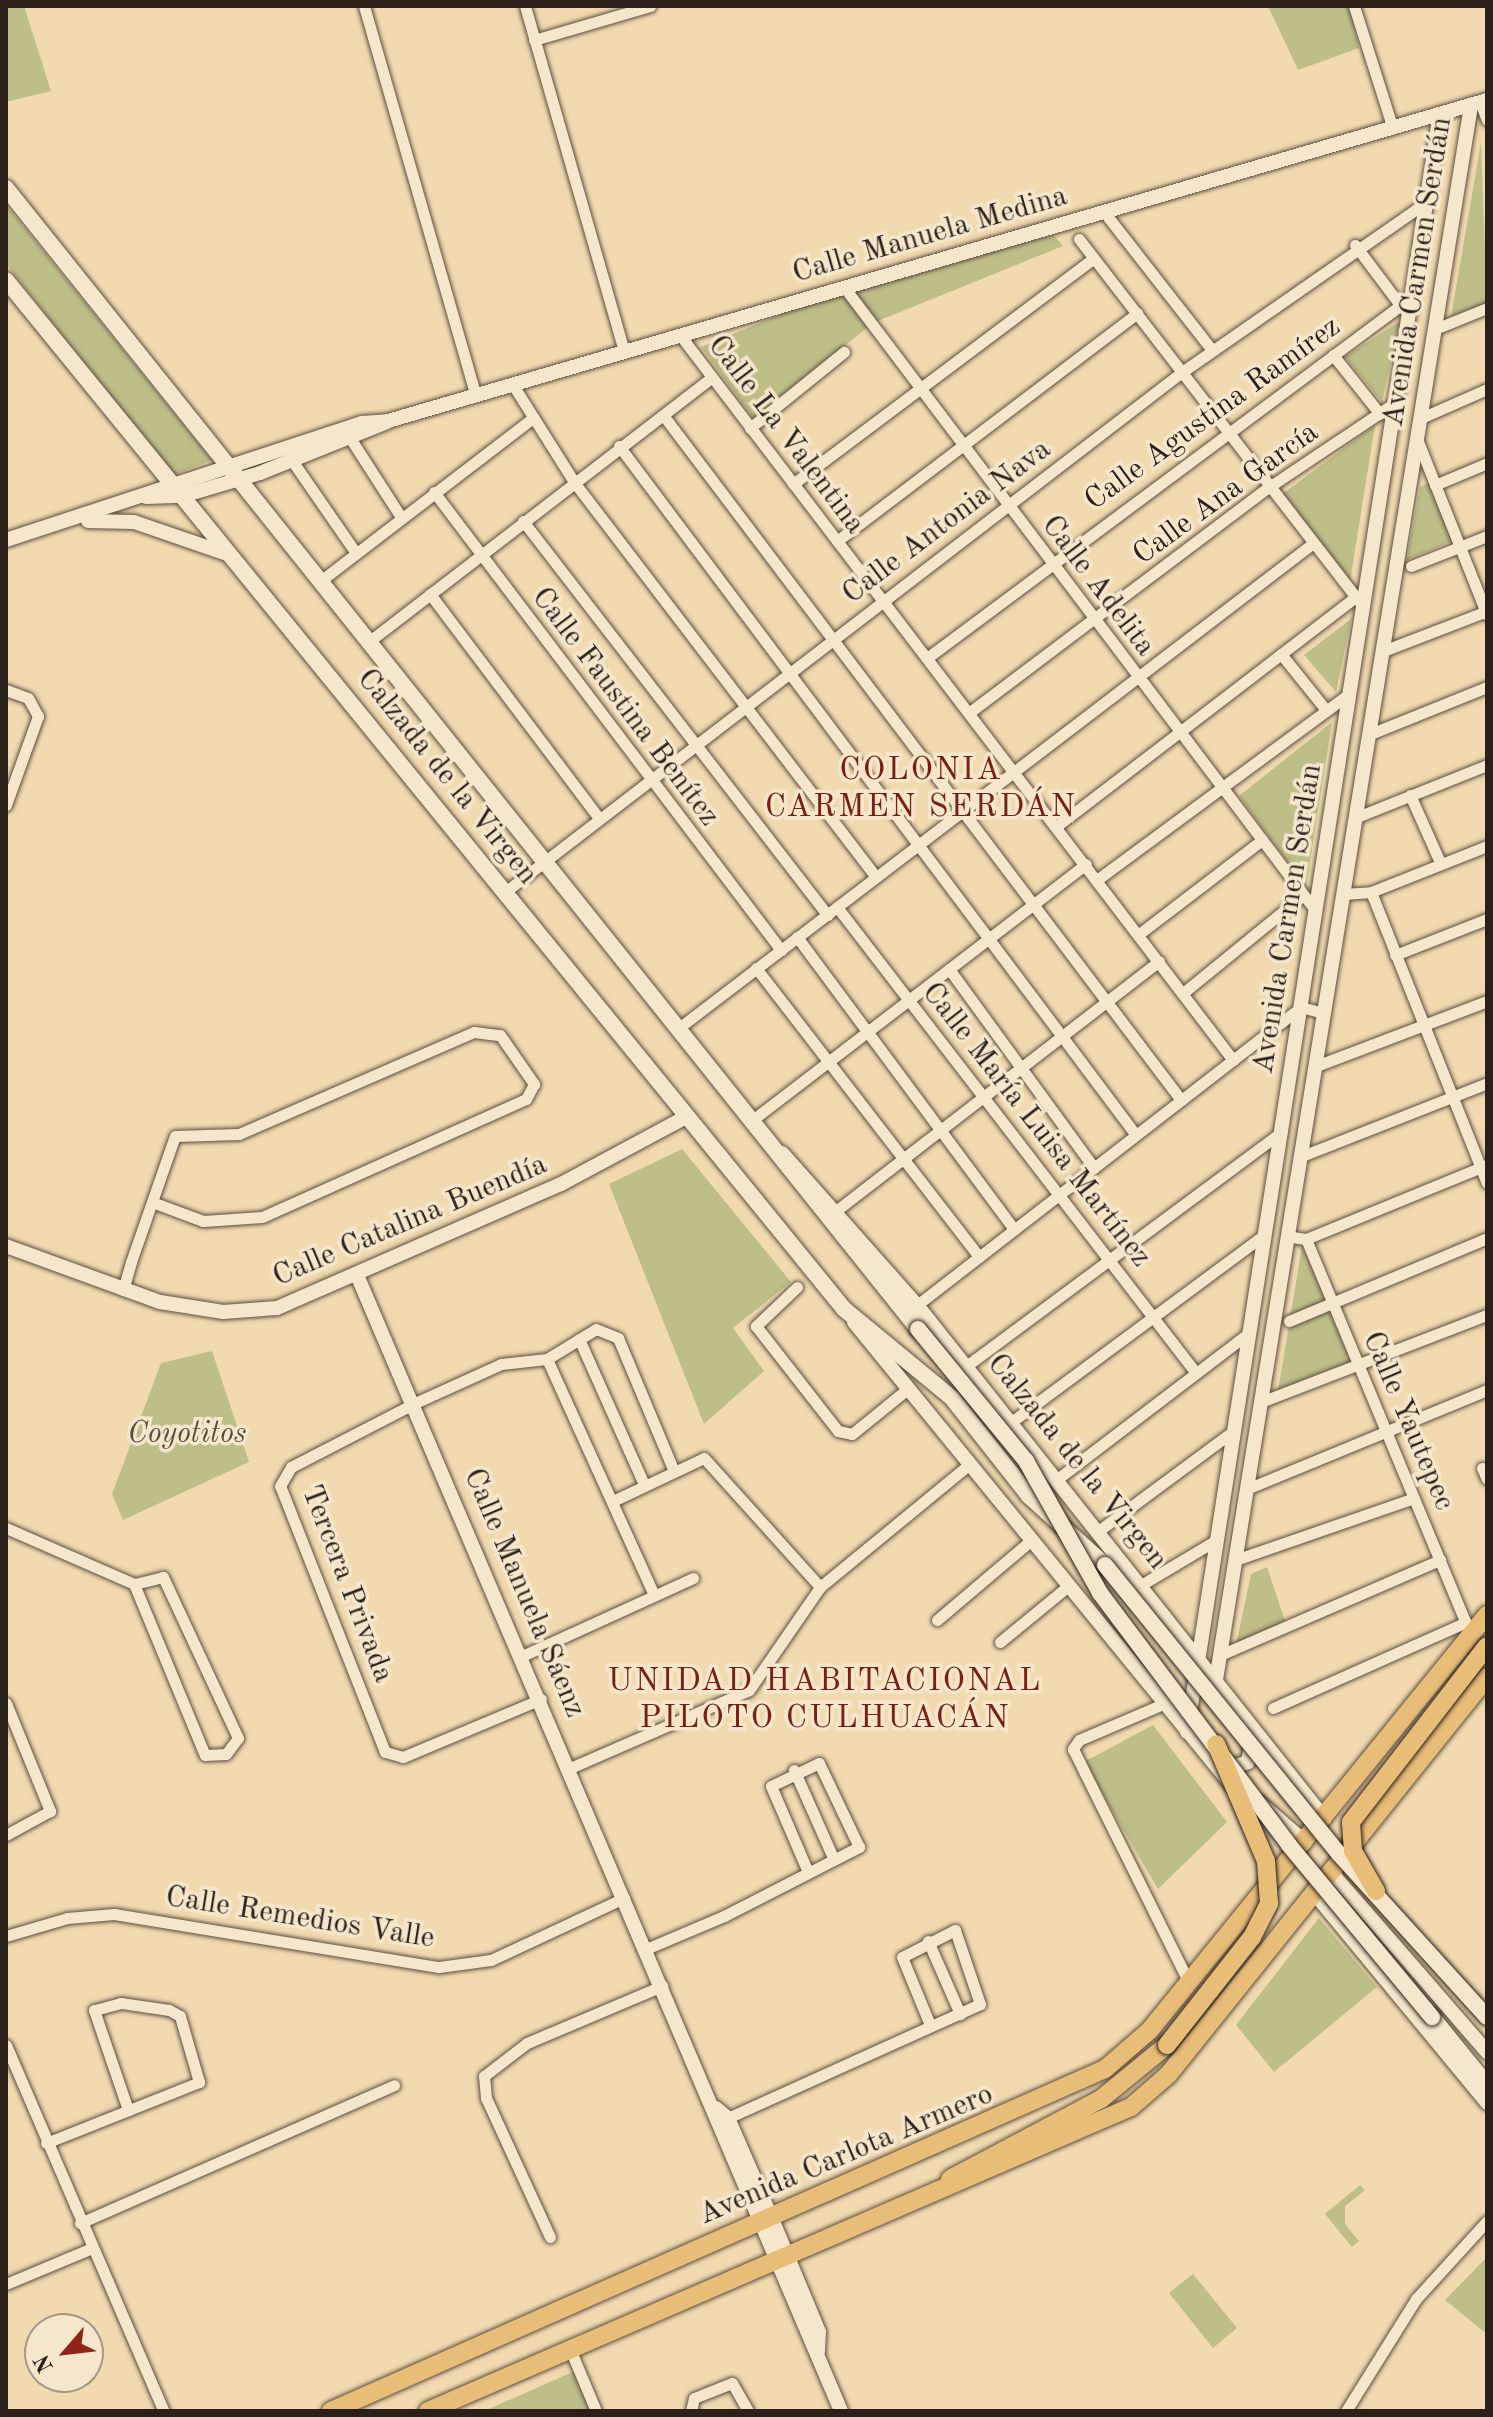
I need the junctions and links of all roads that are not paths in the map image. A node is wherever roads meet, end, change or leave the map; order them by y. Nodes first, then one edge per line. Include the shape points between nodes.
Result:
1 (364, 6) edge
2 (525, 6) edge
3 (650, 6) edge
4 (1354, 6) edge
5 (534, 40) junction
6 (1480, 102) edge
7 (1440, 114) junction
8 (1487, 120) edge
9 (1392, 126) junction
10 (6, 188) edge
11 (1427, 202) junction
12 (1108, 217) dead end
13 (1079, 239) dead end
14 (1355, 245) junction
15 (1094, 258) junction
16 (6, 280) edge
17 (844, 287) junction
18 (1413, 296) junction
19 (1400, 305) junction
20 (1487, 308) edge
21 (1137, 313) junction
22 (1435, 329) junction
23 (680, 335) junction
24 (1212, 350) junction
25 (624, 351) junction
26 (844, 352) dead end
27 (1333, 355) junction
28 (1182, 372) junction
29 (710, 379) junction
30 (513, 385) junction
31 (1487, 389) edge
32 (917, 390) junction
33 (476, 396) junction
34 (1396, 402) junction
35 (1380, 414) junction
36 (663, 415) junction
37 (533, 418) junction
38 (1421, 418) junction
39 (388, 421) junction
40 (750, 428) junction
41 (1227, 433) junction
42 (1417, 439) junction
43 (352, 441) junction
44 (619, 446) junction
45 (960, 446) junction
46 (293, 462) junction
47 (1487, 463) edge
48 (223, 465) junction
49 (234, 480) junction
50 (169, 482) junction
51 (574, 482) junction
52 (793, 484) junction
53 (1435, 485) junction
54 (1269, 487) junction
55 (434, 492) junction
56 (182, 496) junction
57 (145, 497) junction
58 (1008, 506) junction
59 (401, 517) junction
60 (76, 521) junction
61 (523, 521) junction
62 (1487, 536) edge
63 (6, 540) edge
64 (837, 541) junction
65 (1312, 544) junction
66 (1460, 548) junction
67 (356, 553) junction
68 (481, 554) junction
69 (230, 555) junction
70 (1050, 564) junction
71 (1411, 566) dead end
72 (319, 582) junction
73 (430, 594) junction
74 (884, 601) junction
75 (1359, 602) junction
76 (1486, 612) edge
77 (1094, 621) junction
78 (835, 638) junction
79 (367, 643) junction
80 (1383, 651) junction
81 (1281, 654) junction
82 (927, 658) junction
83 (791, 672) junction
84 (1137, 678) junction
85 (1487, 687) edge
86 (6, 690) edge
87 (1350, 693) junction
88 (745, 707) junction
89 (1326, 710) junction
90 (970, 712) junction
91 (1180, 733) junction
92 (1370, 734) junction
93 (696, 745) junction
94 (1487, 765) edge
95 (1014, 771) junction
96 (648, 780) junction
97 (1222, 788) junction
98 (1410, 795) junction
99 (6, 805) edge
100 (965, 809) junction
101 (1357, 817) junction
102 (599, 818) junction
103 (1057, 826) junction
104 (1262, 840) junction
105 (918, 845) junction
106 (1487, 846) edge
107 (542, 860) junction
108 (1440, 862) junction
109 (1086, 864) junction
110 (876, 877) junction
111 (1098, 879) junction
112 (505, 892) junction
113 (1371, 892) junction
114 (1344, 894) junction
115 (1303, 895) junction
116 (1035, 903) junction
117 (837, 907) junction
118 (1316, 911) junction
119 (827, 915) junction
120 (1487, 919) edge
121 (1139, 934) junction
122 (797, 937) junction
123 (988, 939) junction
124 (781, 950) junction
125 (1395, 955) junction
126 (1159, 961) junction
127 (756, 968) junction
128 (949, 969) junction
129 (1183, 993) junction
130 (1109, 999) junction
131 (909, 1000) junction
132 (1487, 1001) edge
133 (1301, 1007) junction
134 (1324, 1013) junction
135 (680, 1027) junction
136 (1425, 1027) junction
137 (867, 1032) junction
138 (1062, 1036) junction
139 (1233, 1060) junction
140 (828, 1062) junction
141 (1316, 1066) junction
142 (1021, 1068) junction
143 (1487, 1083) edge
144 (984, 1097) junction
145 (1453, 1097) junction
146 (1181, 1100) junction
147 (684, 1118) junction
148 (755, 1118) junction
149 (941, 1130) junction
150 (1281, 1132) junction
151 (1136, 1135) junction
152 (777, 1149) junction
153 (1302, 1156) junction
154 (903, 1159) junction
155 (1484, 1166) edge
156 (1094, 1168) junction
157 (1487, 1183) edge
158 (1059, 1195) junction
159 (152, 1202) junction
160 (837, 1210) junction
161 (1014, 1229) junction
162 (1265, 1234) junction
163 (1299, 1238) junction
164 (1487, 1238) edge
165 (6, 1246) edge
166 (979, 1257) junction
167 (1109, 1260) junction
168 (357, 1275) junction
169 (797, 1287) dead end
170 (123, 1290) junction
171 (1333, 1303) junction
172 (917, 1305) junction
173 (844, 1309) junction
174 (1487, 1315) edge
175 (1153, 1317) junction
176 (1289, 1321) dead end
177 (1249, 1333) junction
178 (579, 1339) junction
179 (547, 1359) junction
180 (1359, 1366) junction
181 (965, 1367) junction
182 (1196, 1373) junction
183 (1487, 1390) edge
184 (905, 1391) junction
185 (1261, 1402) junction
186 (415, 1403) junction
187 (1010, 1423) junction
188 (1387, 1432) junction
189 (1228, 1435) junction
190 (966, 1467) junction
191 (673, 1469) junction
192 (1056, 1480) junction
193 (644, 1484) junction
194 (1249, 1488) junction
195 (1414, 1498) junction
196 (615, 1500) junction
197 (6, 1528) edge
198 (1097, 1532) junction
199 (1029, 1542) junction
200 (1213, 1542) junction
201 (1238, 1559) junction
202 (1440, 1560) junction
203 (693, 1578) dead end
204 (134, 1584) junction
205 (1141, 1585) junction
206 (820, 1587) junction
207 (1067, 1587) junction
208 (654, 1595) junction
209 (1487, 1615) edge
210 (937, 1620) dead end
211 (1468, 1628) junction
212 (1000, 1642) dead end
213 (1487, 1646) edge
214 (1220, 1655) junction
215 (522, 1656) junction
216 (1199, 1658) junction
217 (1487, 1677) edge
218 (1216, 1680) junction
219 (541, 1699) junction
220 (6, 1703) edge
221 (1163, 1704) junction
222 (1273, 1708) dead end
223 (1248, 1721) junction
224 (1187, 1732) junction
225 (1216, 1744) junction
226 (570, 1768) junction
227 (1215, 1768) junction
228 (794, 1770) junction
229 (1325, 1819) junction
230 (7, 1832) edge
231 (1305, 1842) junction
232 (834, 1860) junction
233 (808, 1872) junction
234 (1332, 1873) junction
235 (1376, 1891) junction
236 (1315, 1894) junction
237 (624, 1898) junction
238 (6, 1936) edge
239 (928, 1941) junction
240 (646, 1949) junction
241 (1189, 1983) junction
242 (662, 1986) junction
243 (960, 2014) junction
244 (1487, 2017) edge
245 (930, 2025) junction
246 (6, 2047) edge
247 (1487, 2052) edge
248 (394, 2085) dead end
249 (1487, 2085) edge
250 (1487, 2103) edge
251 (128, 2110) junction
252 (720, 2117) junction
253 (46, 2143) junction
254 (900, 2210) junction
255 (765, 2221) junction
256 (1487, 2221) edge
257 (80, 2223) junction
258 (550, 2237) dead end
259 (92, 2248) junction
260 (781, 2261) junction
261 (6, 2284) edge
262 (570, 2349) junction
263 (164, 2411) edge
264 (331, 2411) edge
265 (428, 2411) edge
266 (596, 2411) edge
267 (691, 2411) edge
268 (748, 2411) edge
269 (841, 2411) edge
270 (1346, 2411) edge

1 - 33 street
2 - 5 street
3 - 5 street
4 - 9 street
5 - 25 street
6 - 7 street, Calle Manuela Medina
6 - 8 street
6 - 22 street, Avenida Carmen Serdán
7 - 9 street, Calle Manuela Medina
7 - 11 street, Avenida Carmen Serdán
9 - 17 street, Calle Manuela Medina
10 - 48 main road, Calzada de la Virgen
11 - 14 street, Calle Antonia Nava
11 - 18 street, Avenida Carmen Serdán
12 - 24 street
13 - 15 street
14 - 19 street
14 - 24 street, Calle Antonia Nava
15 - 21 street
15 - 32 street
16 - 50 main road, Calzada de la Virgen
17 - 23 street, Calle Manuela Medina
17 - 32 street, Calle Adelita
18 - 19 street, Calle Agustina Ramírez
18 - 34 street, Avenida Carmen Serdán
19 - 27 street, Calle Agustina Ramírez
20 - 22 street
21 - 28 street
21 - 45 street
22 - 38 street, Avenida Carmen Serdán
23 - 25 street, Calle Manuela Medina
23 - 29 street, Calle La Valentina
24 - 28 street, Calle Antonia Nava
25 - 30 street, Calle Manuela Medina
26 - 40 street
27 - 35 street
27 - 41 street, Calle Agustina Ramírez
28 - 41 street
28 - 58 street, Calle Antonia Nava
29 - 36 street
29 - 40 street, Calle La Valentina
30 - 33 street, Calle Manuela Medina
30 - 37 street
31 - 38 street
32 - 45 street, Calle Adelita
32 - 52 street
33 - 39 street, Calle Manuela Medina
34 - 35 street, Calle Ana García
34 - 75 street, Avenida Carmen Serdán
35 - 54 street, Calle Ana García
36 - 44 street
36 - 78 street
37 - 51 street
37 - 55 street
38 - 42 street, Avenida Carmen Serdán
39 - 43 street
39 - 48 street
40 - 52 street, Calle La Valentina
41 - 54 street
41 - 70 street, Calle Agustina Ramírez
42 - 53 street
42 - 80 street, Avenida Carmen Serdán
43 - 46 street
43 - 59 street
44 - 51 street
44 - 83 street
45 - 58 street, Calle Adelita
45 - 64 street
46 - 49 street
46 - 67 street
47 - 53 street
48 - 49 main road, Calzada de la Virgen
48 - 50 street
49 - 56 street
49 - 72 main road, Calzada de la Virgen
50 - 56 main road, Calzada de la Virgen
50 - 57 street
51 - 61 street
51 - 88 street
52 - 64 street, Calle La Valentina
53 - 66 street
54 - 65 street
54 - 77 street, Calle Ana García
55 - 59 street
55 - 68 street, Calle Faustina Benítez
56 - 57 street
56 - 69 main road, Calzada de la Virgen
57 - 60 street
58 - 70 street, Calle Adelita
58 - 74 street, Calle Antonia Nava
59 - 67 street
60 - 63 street
60 - 69 street via 134,522
61 - 68 street
61 - 93 street
62 - 66 street
64 - 74 street, Calle La Valentina
65 - 75 street
65 - 84 street
66 - 71 street
66 - 76 street
67 - 72 street
68 - 73 street
68 - 96 street, Calle Faustina Benítez
69 - 112 main road, Calzada de la Virgen
70 - 77 street, Calle Adelita
70 - 82 street, Calle Agustina Ramírez
72 - 79 main road, Calzada de la Virgen
73 - 79 street
73 - 102 street
74 - 78 street, Calle Antonia Nava
74 - 82 street, Calle La Valentina
75 - 81 street
75 - 87 street, Avenida Carmen Serdán
76 - 80 street
77 - 84 street, Calle Adelita
77 - 90 street, Calle Ana García
78 - 83 street, Calle Antonia Nava
78 - 100 street
79 - 107 main road, Calzada de la Virgen
80 - 92 street, Avenida Carmen Serdán
81 - 89 street
81 - 91 street
82 - 90 street, Calle La Valentina
83 - 88 street, Calle Antonia Nava
83 - 105 street
84 - 91 street, Calle Adelita
84 - 95 street
85 - 92 street
86 - 99 street via 28,698 38,716
87 - 89 street
87 - 118 street, Avenida Carmen Serdán
88 - 93 street, Calle Antonia Nava
88 - 110 street
89 - 97 street
90 - 95 street, Calle La Valentina
91 - 97 street, Calle Adelita
91 - 103 street
92 - 101 street, Avenida Carmen Serdán
93 - 96 street, Calle Antonia Nava
93 - 119 street
94 - 98 street
95 - 100 street
95 - 103 street, Calle La Valentina
96 - 102 street, Calle Antonia Nava
96 - 124 street, Calle Faustina Benítez
97 - 104 street, Calle Adelita
97 - 111 street
98 - 101 street
98 - 108 street
100 - 105 street
100 - 116 street
101 - 114 street, Avenida Carmen Serdán
102 - 107 street, Calle Antonia Nava
103 - 109 street, Calle La Valentina
104 - 115 street, Calle Adelita
104 - 121 street
105 - 110 street
105 - 123 street
106 - 108 street
107 - 112 street, Calle Antonia Nava
107 - 135 main road, Calzada de la Virgen
108 - 113 street
109 - 111 street, Calle La Valentina
109 - 116 street
110 - 117 street
111 - 121 street, Calle La Valentina
112 - 147 main road, Calzada de la Virgen
113 - 114 street
113 - 125 street
114 - 134 street, Avenida Carmen Serdán
115 - 118 street, Calle Adelita
115 - 129 street
116 - 123 street
116 - 130 street
117 - 119 street
117 - 131 street, Calle María Luisa Martínez
118 - 133 street, Avenida Carmen Serdán
119 - 122 street
120 - 125 street
121 - 126 street, Calle La Valentina
122 - 124 street
122 - 137 street
123 - 128 street
123 - 138 street
124 - 127 street
125 - 136 street
126 - 129 street, Calle La Valentina
126 - 130 street
127 - 135 street
127 - 140 street
128 - 131 street
128 - 142 street
129 - 139 street, Calle La Valentina
130 - 138 street
130 - 146 street
131 - 137 street
131 - 144 street, Calle María Luisa Martínez
132 - 136 street
133 - 134 street
133 - 139 street
133 - 150 street, Avenida Carmen Serdán
134 - 141 street, Avenida Carmen Serdán
135 - 148 main road, Calzada de la Virgen
136 - 141 street
136 - 145 street
137 - 140 street
137 - 149 street
138 - 142 street
138 - 151 street
139 - 146 street
140 - 148 street
140 - 154 street
141 - 153 street, Avenida Carmen Serdán
142 - 144 street
142 - 156 street
143 - 145 street
144 - 149 street
144 - 158 street, Calle María Luisa Martínez
145 - 153 street
145 - 155 street
146 - 151 street
147 - 168 street, Calle Catalina Buendía via 611,1161
147 - 173 main road, Calzada de la Virgen
148 - 152 main road, Calzada de la Virgen
149 - 154 street
149 - 161 street
150 - 162 street, Avenida Carmen Serdán
150 - 167 street
151 - 156 street
152 - 160 street, Calzada de la Virgen
152 - 225 main road, Calzada de la Virgen, bridge via 792,1179 1026,1461 1100,1593
153 - 163 street, Avenida Carmen Serdán
154 - 160 street
154 - 166 street
155 - 157 street
155 - 163 street
156 - 158 street
158 - 161 street
158 - 167 street, Calle María Luisa Martínez
159 - 159 street via 203,1221 262,1217 526,1099 534,1084 500,1035 474,1032 239,1134 175,1136
159 - 170 street
160 - 172 street, Calzada de la Virgen
161 - 166 street
162 - 175 street
162 - 177 street, Avenida Carmen Serdán
163 - 171 street, Calle Yautepec
163 - 185 street, Avenida Carmen Serdán
164 - 171 street
165 - 170 street, Calle Catalina Buendía
166 - 172 street
167 - 175 street, Calle María Luisa Martínez
167 - 181 street
168 - 170 street, Calle Catalina Buendía via 255,1312 175,1305
168 - 186 street, Calle Manuela Sáenz
169 - 184 street via 758,1320 759,1332 845,1434
171 - 176 street
171 - 180 street, Calle Yautepec
172 - 181 street, Calzada de la Virgen
173 - 184 street, Calzada de la Virgen
173 - 235 main road, Calzada de la Virgen, bridge via 952,1398 1029,1496 1105,1565
174 - 180 street
175 - 182 street, Calle María Luisa Martínez
175 - 187 street
177 - 182 street
177 - 189 street, Avenida Carmen Serdán
178 - 179 street
178 - 191 street via 596,1329 618,1338
178 - 193 street
179 - 186 street via 501,1364
179 - 196 street
180 - 185 street
180 - 188 street, Calle Yautepec
181 - 187 street, Calzada de la Virgen
182 - 192 street
183 - 188 street
184 - 190 street, Calzada de la Virgen
185 - 194 street, Avenida Carmen Serdán
186 - 215 street, Calle Manuela Sáenz
186 - 219 street, Tercera Privada via 291,1467 280,1486 393,1758
187 - 192 street, Calzada de la Virgen
188 - 194 street
188 - 195 street, Calle Yautepec
189 - 198 street
189 - 200 street, Avenida Carmen Serdán
190 - 199 street, Calzada de la Virgen
190 - 206 street
191 - 193 street
191 - 206 street via 704,1458
192 - 198 street, Calzada de la Virgen
193 - 196 street
194 - 201 street, Avenida Carmen Serdán
195 - 201 street
195 - 202 street, Calle Yautepec
196 - 208 street
197 - 204 street via 110,1568
198 - 205 street, Calzada de la Virgen
199 - 207 street, Calzada de la Virgen
199 - 210 street
200 - 205 street
200 - 216 street, Avenida Carmen Serdán
201 - 214 street, Avenida Carmen Serdán
202 - 211 street, Calle Yautepec
202 - 214 street
203 - 208 street
204 - 204 street via 154,1574 163,1577 238,1738 226,1754 205,1755
205 - 216 street, Calzada de la Virgen
206 - 226 street via 749,1690
207 - 212 street
207 - 221 street, Calzada de la Virgen
208 - 215 street
209 - 211 main road, Avenida Carlota Armero
211 - 222 street
211 - 229 main road, Avenida Carlota Armero
213 - 235 main road, bridge via 1351,1822 1353,1851
214 - 218 street, Avenida Carmen Serdán
215 - 219 street, Calle Manuela Sáenz
216 - 218 street, Calzada de la Virgen
216 - 224 street, Avenida Carmen Serdán
217 - 234 main road
218 - 223 street, Calzada de la Virgen
219 - 226 street, Calle Manuela Sáenz
220 - 230 street via 50,1811
221 - 224 street, Calzada de la Virgen
221 - 241 street via 1079,1740 1073,1749
223 - 227 street via 1248,1762
223 - 229 street, Calzada de la Virgen
224 - 227 street, Calzada de la Virgen
225 - 249 main road, Calzada de la Virgen, bridge
225 - 254 main road, bridge via 1266,1861 1269,1903 1252,1937 1167,2045 1101,2099 1005,2144
226 - 237 street, Calle Manuela Sáenz
227 - 231 street, Calzada de la Virgen
228 - 232 street
228 - 232 street via 825,1767 860,1840
228 - 233 street via 771,1786
229 - 231 main road, Avenida Carlota Armero
231 - 241 main road, Avenida Carlota Armero
232 - 233 street
233 - 240 street
234 - 236 main road
234 - 247 street
235 - 244 main road, Calzada de la Virgen, bridge
236 - 250 street
236 - 254 main road via 1145,2097 1071,2137
237 - 238 street, Calle Remedios Valle via 491,1960 439,1967 114,1914 67,1918
237 - 240 street, Calle Manuela Sáenz
239 - 243 street
239 - 243 street via 949,1931 961,1936 982,1997
239 - 245 street via 902,1957
240 - 242 street, Calle Manuela Sáenz
241 - 255 main road, Avenida Carlota Armero via 1128,2051 1077,2085
242 - 252 street, Calle Manuela Sáenz
242 - 258 street via 527,2043 484,2076 486,2098
243 - 245 street
245 - 252 street
246 - 253 street
248 - 257 street
251 - 251 street via 199,2082 180,2016 169,2010 121,2003 94,2010
251 - 253 street
252 - 255 street, Calle Manuela Sáenz
253 - 257 street
254 - 260 main road
255 - 260 street, Calle Manuela Sáenz
255 - 264 main road, Avenida Carlota Armero
256 - 270 street via 1416,2299
257 - 259 street
259 - 261 street
259 - 263 street
260 - 262 main road
260 - 269 street, Calle Manuela Sáenz
262 - 265 main road
262 - 266 street
267 - 268 street via 694,2398 732,2383

